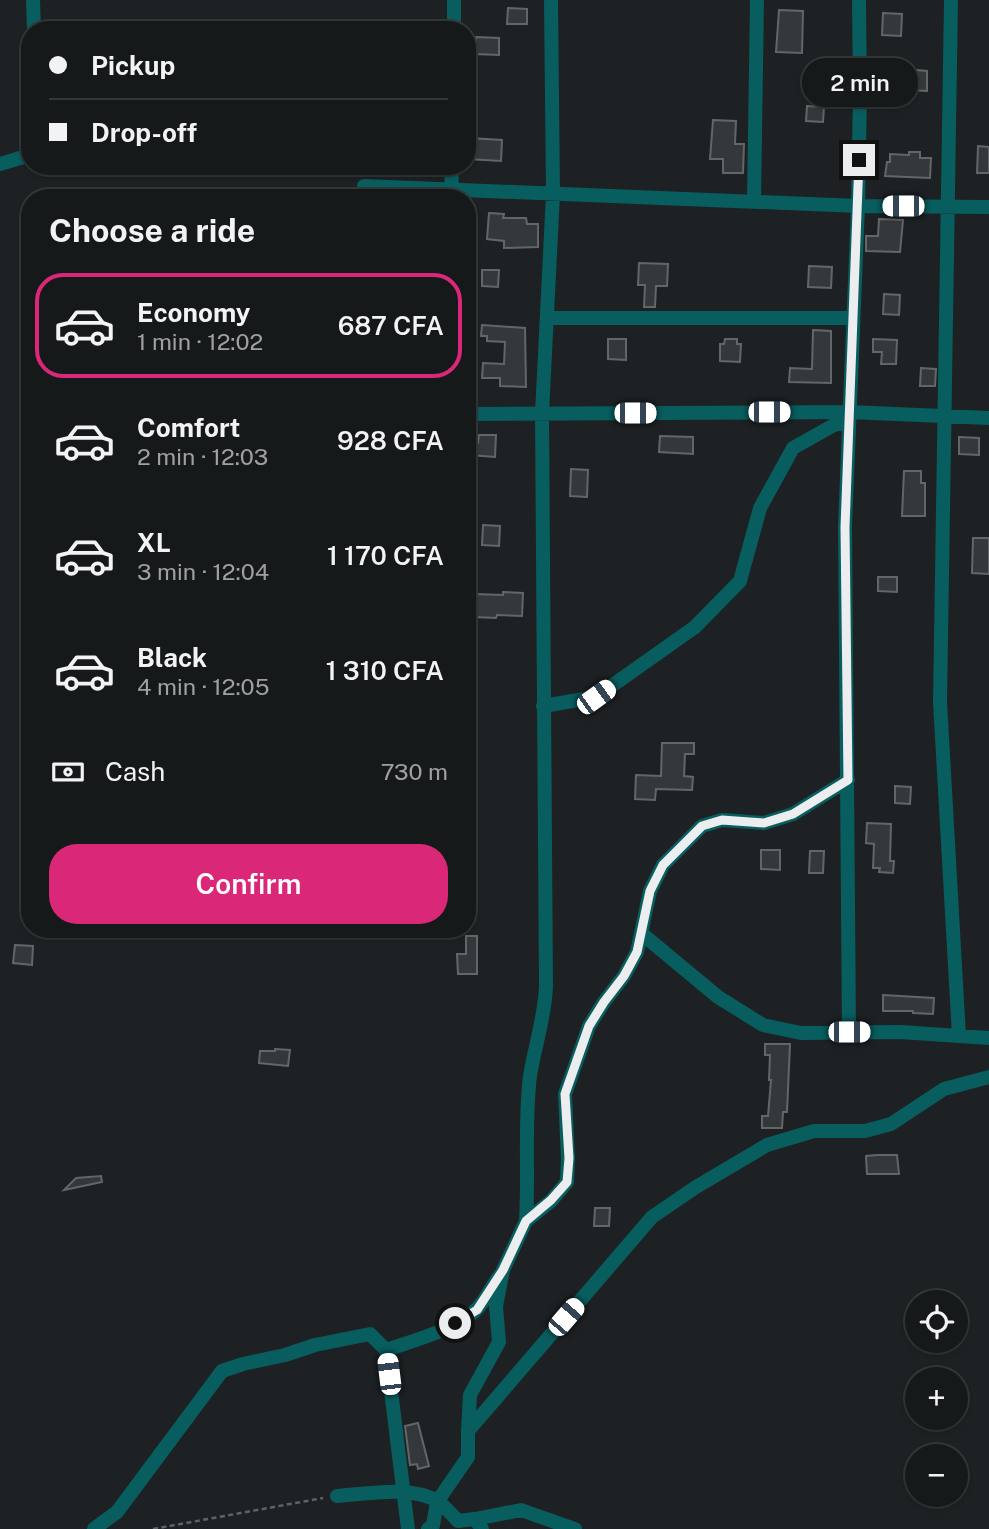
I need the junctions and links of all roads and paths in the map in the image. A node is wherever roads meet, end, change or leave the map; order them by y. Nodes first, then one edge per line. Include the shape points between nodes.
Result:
1 (33, 0) edge
2 (454, 0) edge
3 (551, 0) edge
4 (757, 0) edge
5 (859, 0) edge
6 (950, 0) edge
7 (34, 21) edge
8 (454, 21) edge
9 (21, 158) edge
10 (0, 164) edge
11 (364, 186) dead end
12 (397, 189) edge
13 (476, 194) edge
14 (553, 194) junction
15 (754, 202) junction
16 (858, 206) junction
17 (947, 206) junction
18 (989, 207) edge
19 (547, 318) junction
20 (853, 318) junction
21 (476, 414) edge
22 (542, 414) junction
23 (849, 417) junction
24 (944, 417) junction
25 (989, 418) edge
26 (543, 706) junction
27 (848, 780) junction
28 (640, 933) junction
29 (849, 1032) junction
30 (959, 1036) junction
31 (989, 1038) edge
32 (989, 1077) edge
33 (526, 1221) junction
34 (503, 1270) junction
35 (386, 1350) junction
36 (468, 1431) junction
37 (403, 1492) junction
38 (337, 1496) joint
39 (438, 1502) junction
40 (478, 1524) edge
41 (94, 1529) edge
42 (153, 1529) edge
43 (408, 1529) edge
44 (428, 1529) edge
45 (575, 1529) edge

1 - 7 street
2 - 8 street
3 - 14 street
4 - 15 street
5 - 16 street
6 - 17 street
9 - 10 street
11 - 12 street
13 - 14 street
14 - 15 street
14 - 19 street
15 - 16 street
16 - 17 street
16 - 20 street
17 - 18 street
17 - 24 street
19 - 20 street
19 - 22 street
20 - 23 street
21 - 22 street
22 - 23 street
22 - 26 street
23 - 24 street
23 - 26 street via 793,448 760,508 740,581 695,627 596,697
23 - 27 street via 845,527
24 - 25 street
24 - 30 street via 940,702
26 - 33 street via 545,1008 531,1075
27 - 28 street via 793,814 764,823 722,820 702,826 663,865 650,891
27 - 29 street
28 - 29 street via 718,997 763,1026 801,1033
28 - 33 street via 630,966 589,1026 565,1094 567,1182
29 - 30 street
30 - 31 street
32 - 36 street via 944,1089 891,1124 865,1131 814,1130 766,1145 696,1187 652,1217
33 - 34 street
34 - 35 street via 477,1310
34 - 36 street via 496,1306 499,1342 470,1395
35 - 37 street
35 - 41 street via 370,1334 222,1371 117,1512
36 - 39 street via 468,1457
37 - 38 street
37 - 39 street
37 - 43 street
38 - 42 path
39 - 40 street via 458,1521
39 - 44 street
40 - 45 street via 521,1510

